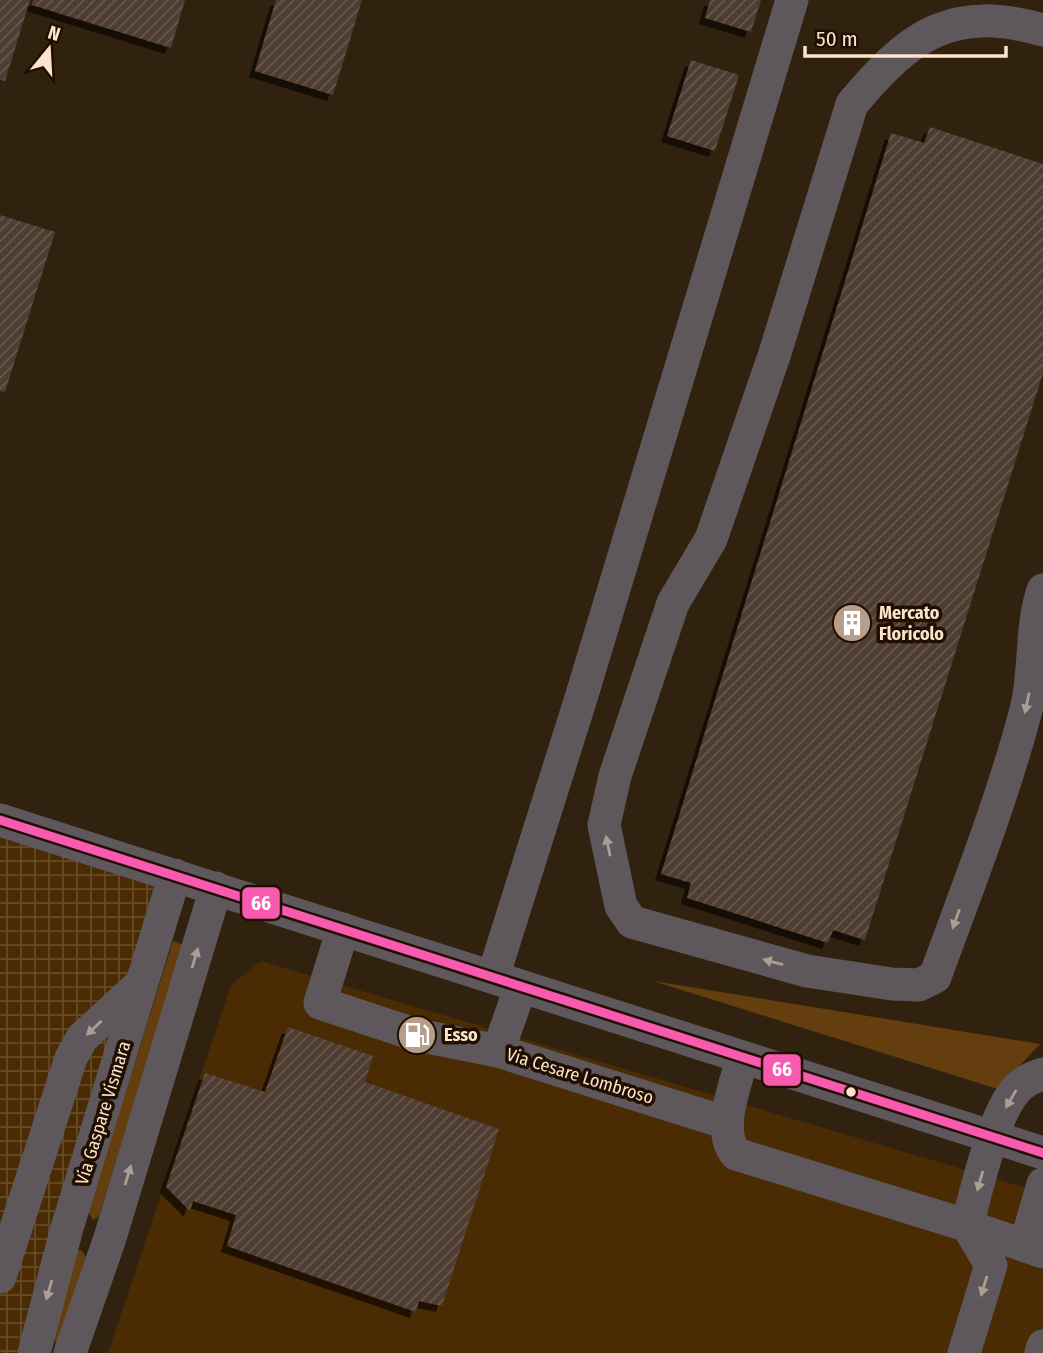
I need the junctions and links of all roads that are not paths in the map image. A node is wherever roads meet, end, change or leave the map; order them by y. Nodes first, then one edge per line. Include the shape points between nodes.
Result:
1 (792, 0) edge
2 (1043, 30) edge
3 (1040, 600) edge
4 (0, 820) edge
5 (175, 875) junction
6 (216, 888) junction
7 (343, 929) junction
8 (507, 981) junction
9 (144, 982) junction
10 (498, 1051) junction
11 (742, 1058) junction
12 (1043, 1074) edge
13 (727, 1123) junction
14 (994, 1137) junction
15 (1043, 1153) edge
16 (1043, 1184) edge
17 (21, 1213) junction
18 (967, 1225) junction
19 (67, 1228) junction
20 (108, 1241) junction
21 (1037, 1253) edge
22 (0, 1277) edge
23 (1043, 1346) edge
24 (34, 1353) edge
25 (69, 1353) edge
26 (964, 1353) edge
27 (1041, 1353) edge

1 - 8 street, Via Cesare Lombroso via 585,685
3 -> 2 street via 1027,708 993,819 935,977 919,985 892,984 807,971 632,922 621,906 604,825 615,776 673,603 711,539 775,353 852,104 879,71 911,44 942,29 972,19
4 - 5 street
5 - 6 street
5 - 9 street, Via Gaspare Vismara
6 - 7 street
20 -> 6 street
7 - 8 street
7 - 10 street via 320,1003 417,1035
8 - 10 street, Via Cesare Lombroso
8 - 11 street
9 -> 17 street via 82,1038 71,1058
9 - 19 street, Via Gaspare Vismara
10 - 13 street, Via Cesare Lombroso
11 - 13 street
11 - 14 street
12 -> 14 street via 1015,1090
13 - 18 street via 727,1137 736,1154
14 - 15 street
14 -> 18 street
16 - 21 street
17 - 19 street
17 - 22 street
18 - 21 street
18 -> 26 street via 990,1265
19 - 20 street
19 -> 24 street, Via Gaspare Vismara
20 - 25 street
23 - 27 street

